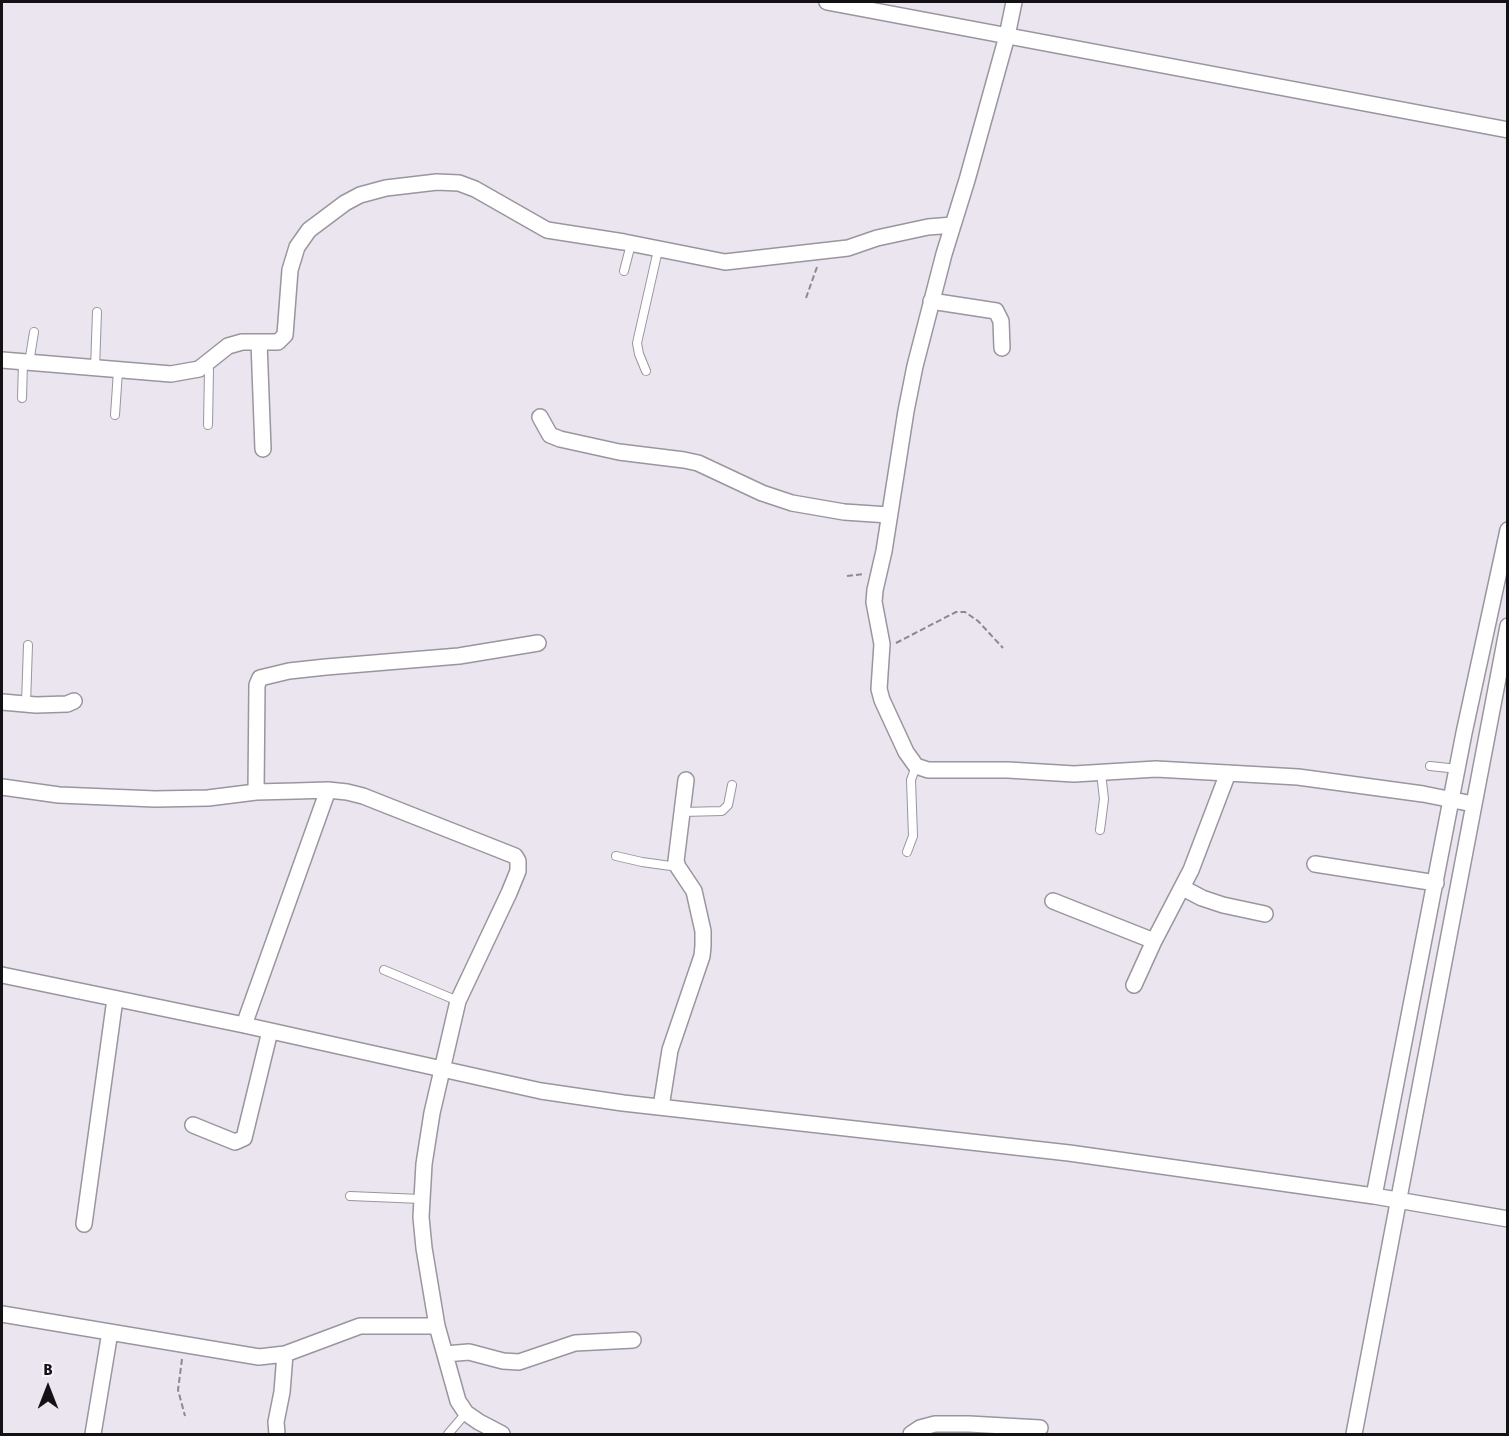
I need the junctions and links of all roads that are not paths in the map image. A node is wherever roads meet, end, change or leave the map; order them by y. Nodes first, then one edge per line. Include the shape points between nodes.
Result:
1 (827, 2) edge
2 (1014, 2) edge
3 (1007, 36) junction
4 (1508, 130) edge
5 (953, 225) junction
6 (631, 244) junction
7 (658, 250) junction
8 (624, 271) dead end
9 (931, 301) junction
10 (97, 312) dead end
11 (34, 332) dead end
12 (259, 342) junction
13 (1002, 348) dead end
14 (2, 360) edge
15 (26, 362) junction
16 (207, 363) junction
17 (94, 369) junction
18 (646, 370) dead end
19 (118, 371) junction
20 (22, 398) dead end
21 (115, 415) dead end
22 (540, 417) dead end
23 (208, 425) dead end
24 (262, 449) dead end
25 (889, 514) junction
26 (1508, 530) edge
27 (1508, 626) edge
28 (538, 643) dead end
29 (28, 645) dead end
30 (1502, 685) edge
31 (74, 701) dead end
32 (2, 702) edge
33 (26, 704) junction
34 (916, 766) junction
35 (1430, 766) dead end
36 (1458, 769) junction
37 (1101, 773) junction
38 (1228, 773) junction
39 (686, 780) dead end
40 (732, 785) dead end
41 (2, 786) edge
42 (328, 790) junction
43 (256, 792) junction
44 (1462, 802) junction
45 (682, 812) junction
46 (1100, 830) dead end
47 (907, 852) dead end
48 (616, 856) dead end
49 (1316, 864) dead end
50 (678, 867) junction
51 (1436, 883) junction
52 (1183, 888) junction
53 (1053, 900) dead end
54 (1265, 914) dead end
55 (1154, 940) junction
56 (384, 970) dead end
57 (2, 975) edge
58 (1134, 985) dead end
59 (115, 999) junction
60 (458, 1002) junction
61 (244, 1026) junction
62 (270, 1031) junction
63 (443, 1069) junction
64 (661, 1107) junction
65 (193, 1125) dead end
66 (350, 1196) dead end
67 (1386, 1198) junction
68 (421, 1199) junction
69 (1508, 1220) edge
70 (84, 1224) dead end
71 (2, 1314) edge
72 (437, 1326) junction
73 (110, 1332) junction
74 (633, 1340) dead end
75 (285, 1354) junction
76 (445, 1354) junction
77 (466, 1413) junction
78 (1040, 1428) dead end
79 (93, 1434) edge
80 (277, 1434) edge
81 (448, 1434) edge
82 (502, 1434) edge
83 (911, 1434) edge
84 (1354, 1434) edge

1 - 3 street
2 - 3 street
3 - 4 street
3 - 5 street
5 - 7 street via 877,238 848,248 725,262
5 - 9 street
6 - 7 street
6 - 8 lane
6 - 12 street via 547,231 459,183 378,190 345,203 309,231 297,247 290,270 285,335 278,342
7 - 18 lane via 638,344
9 - 13 street via 996,311 1001,321
9 - 25 street via 906,411
10 - 17 lane
11 - 15 lane
12 - 16 street via 228,346
12 - 24 street
14 - 15 street
15 - 17 street
15 - 20 lane
16 - 19 street via 199,369 171,374
16 - 23 lane
17 - 19 street
19 - 21 lane
22 - 25 street via 549,435 560,439 691,462 792,504
25 - 34 street via 874,602 882,649 879,689
26 - 36 street
27 - 30 street
28 - 43 street via 459,656 289,671 260,678 256,685
29 - 33 lane
30 - 44 street
31 - 33 street
32 - 33 street
34 - 37 street via 928,770
34 - 47 lane via 911,780 913,836
35 - 36 lane
36 - 44 street
37 - 38 street
37 - 46 lane via 1104,799
38 - 44 street via 1325,780
38 - 52 street
39 - 45 street
40 - 45 lane via 728,805 722,811
41 - 43 street via 59,795 133,799 208,798
42 - 43 street
42 - 60 street via 363,796 515,856 518,871
42 - 61 street
44 - 51 street
44 - 67 street
45 - 50 street via 676,852
48 - 50 lane
49 - 51 street
50 - 64 street via 694,891 703,946 670,1050
51 - 67 street
52 - 54 street via 1223,905
52 - 55 street
53 - 55 street
55 - 58 street
56 - 60 lane
57 - 59 street
59 - 61 street
59 - 70 street
60 - 63 street
61 - 62 street
62 - 63 street
62 - 65 street via 243,1140 234,1142
63 - 64 street via 541,1091
63 - 68 street via 432,1113
64 - 67 street via 1036,1149
66 - 68 lane
67 - 69 street
67 - 84 street
68 - 72 street via 424,1248
71 - 73 street
72 - 75 street via 360,1326
72 - 76 street
73 - 75 street via 259,1357
73 - 79 street
74 - 76 street via 575,1343 519,1362 470,1352
75 - 80 street
76 - 77 street via 455,1394
77 - 81 lane
77 - 82 street
78 - 83 street via 935,1424

